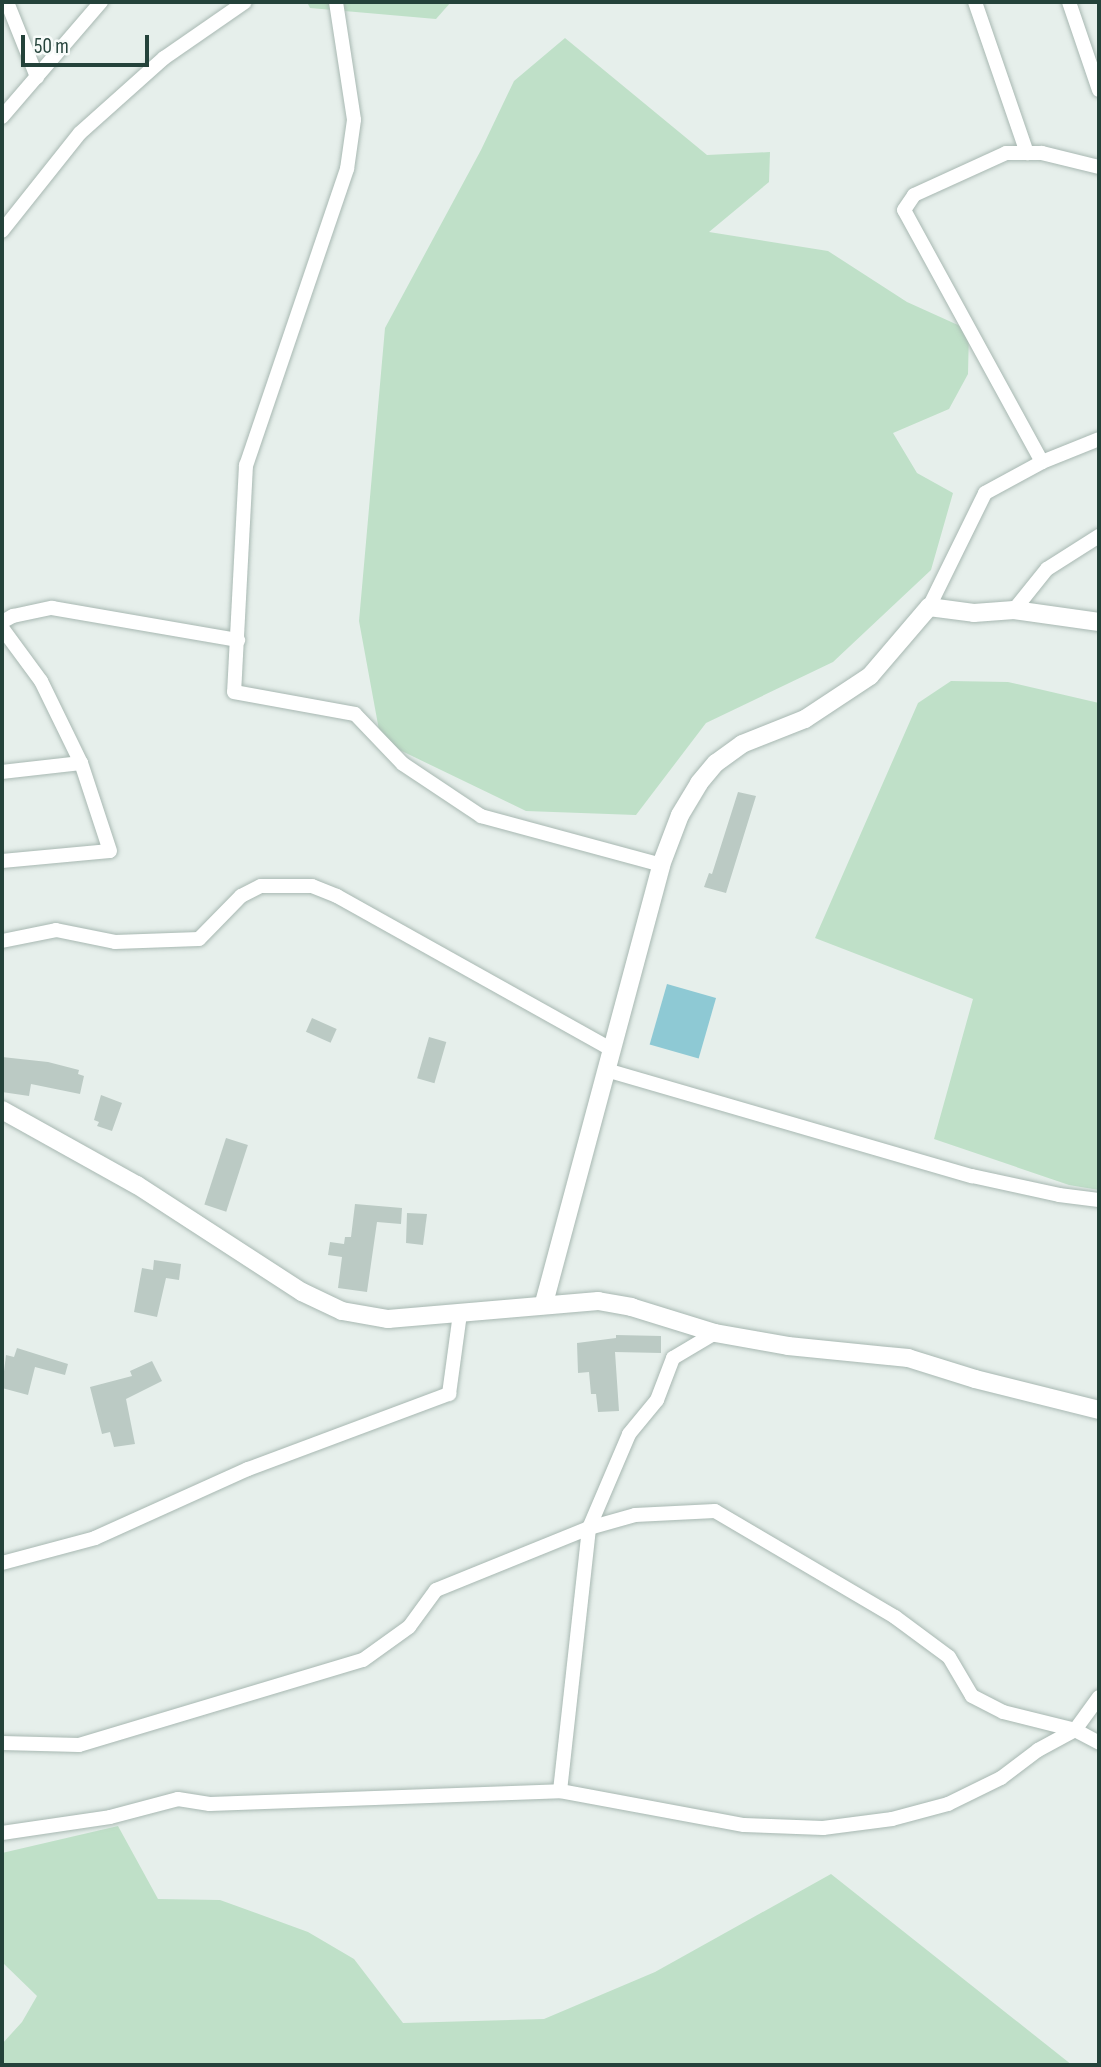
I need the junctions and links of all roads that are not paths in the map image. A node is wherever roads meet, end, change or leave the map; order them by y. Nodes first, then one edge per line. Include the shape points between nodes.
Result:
1 (7, 2) edge
2 (101, 2) edge
3 (245, 2) edge
4 (336, 2) edge
5 (975, 2) edge
6 (1069, 2) edge
7 (37, 77) junction
8 (1099, 90) edge
9 (2, 117) edge
10 (1027, 153) junction
11 (1099, 167) edge
12 (2, 231) edge
13 (1099, 439) edge
14 (1042, 462) junction
15 (1099, 536) edge
16 (929, 607) junction
17 (1014, 610) junction
18 (2, 622) edge
19 (1099, 622) edge
20 (2, 628) edge
21 (237, 640) junction
22 (81, 763) junction
23 (2, 772) edge
24 (2, 861) edge
25 (661, 865) junction
26 (2, 941) edge
27 (612, 1050) junction
28 (606, 1070) junction
29 (2, 1110) edge
30 (1099, 1200) edge
31 (544, 1303) junction
32 (460, 1314) junction
33 (715, 1334) junction
34 (1099, 1410) edge
35 (589, 1528) junction
36 (2, 1563) edge
37 (1099, 1697) edge
38 (1075, 1730) junction
39 (2, 1743) edge
40 (1099, 1743) edge
41 (560, 1791) junction
42 (2, 1833) edge

1 - 7 street
2 - 7 street
3 - 12 street via 164,58 80,133
4 - 21 street via 354,120 347,169 246,465
5 - 10 street
6 - 8 street
7 - 9 street
10 - 11 street
10 - 14 street via 1006,153 914,195 904,210
13 - 14 street
14 - 16 street via 985,493
15 - 17 street via 1047,569
16 - 17 street via 974,613
16 - 25 street via 870,676 805,719 742,744 716,763 680,815
17 - 19 street
18 - 21 street via 52,608
20 - 22 street via 41,681
21 - 25 street via 234,692 355,714 403,764 481,816
22 - 23 street
22 - 24 street via 110,851
25 - 27 street
26 - 27 street via 57,930 116,942 200,939 241,896 261,886 312,886
27 - 28 street
28 - 30 street via 972,1176
28 - 31 street
29 - 32 street via 137,1185 302,1292 342,1311 388,1318
31 - 32 street
31 - 33 street via 598,1300
32 - 36 street via 449,1394 247,1469 95,1538
33 - 34 street via 908,1358
33 - 35 street via 673,1358 657,1400 629,1434
35 - 38 street via 635,1515 715,1511 895,1617 949,1657 972,1696 1003,1712
35 - 39 street via 436,1590 409,1627 363,1660 79,1745
35 - 41 street
37 - 38 street
38 - 40 street
38 - 41 street via 1001,1778 948,1804 892,1819 823,1828 744,1825
41 - 42 street via 210,1804 178,1799 110,1818

